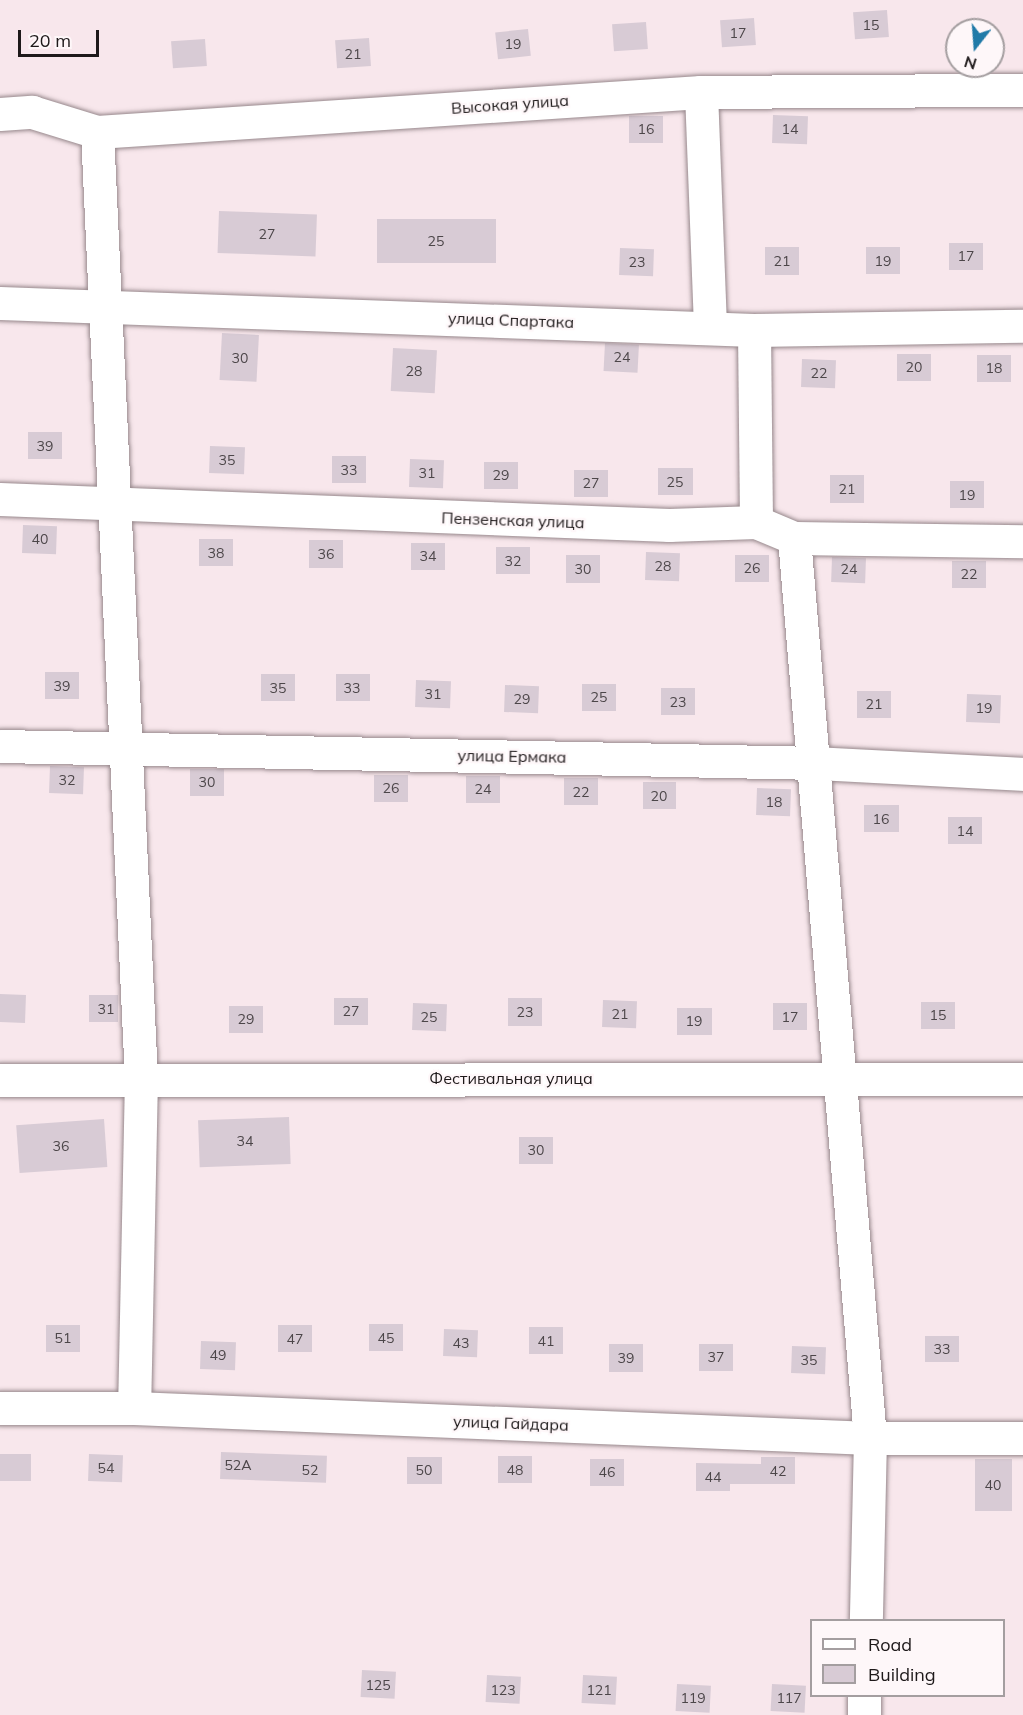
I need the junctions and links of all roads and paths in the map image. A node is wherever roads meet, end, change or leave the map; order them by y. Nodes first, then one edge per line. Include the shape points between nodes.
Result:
1 (1023, 90) edge
2 (701, 92) junction
3 (0, 114) edge
4 (97, 132) junction
5 (0, 303) edge
6 (106, 303) junction
7 (1023, 326) edge
8 (710, 328) junction
9 (754, 330) junction
10 (0, 499) edge
11 (117, 507) junction
12 (756, 522) junction
13 (794, 538) junction
14 (1023, 541) edge
15 (0, 746) edge
16 (128, 748) junction
17 (815, 763) junction
18 (1023, 774) edge
19 (141, 1078) junction
20 (840, 1078) junction
21 (1023, 1078) edge
22 (0, 1080) edge
23 (134, 1407) junction
24 (0, 1408) edge
25 (870, 1438) junction
26 (1023, 1438) edge
27 (866, 1619) edge
28 (864, 1697) edge
29 (864, 1715) edge

1 - 2 street, Высокая улица
2 - 4 street, Высокая улица
2 - 8 street
3 - 4 street, Высокая улица via 32,112
4 - 6 street
5 - 6 street, улица Спартака
6 - 8 street, улица Спартака
6 - 11 street
7 - 9 street, улица Спартака
8 - 9 street, улица Спартака
9 - 12 street
10 - 11 street, Пензенская улица
11 - 12 street, Пензенская улица
11 - 16 street
12 - 13 street, Пензенская улица
13 - 14 street, Пензенская улица
13 - 17 street
15 - 16 street, улица Ермака
16 - 17 street, улица Ермака
16 - 19 street
17 - 18 street, улица Ермака
17 - 20 street
19 - 20 street, Фестивальная улица
19 - 22 street, Фестивальная улица
19 - 23 street
20 - 21 street, Фестивальная улица
20 - 25 street
23 - 24 street, улица Гайдара
23 - 25 street, улица Гайдара
25 - 26 street, улица Гайдара
25 - 27 street
28 - 29 street

